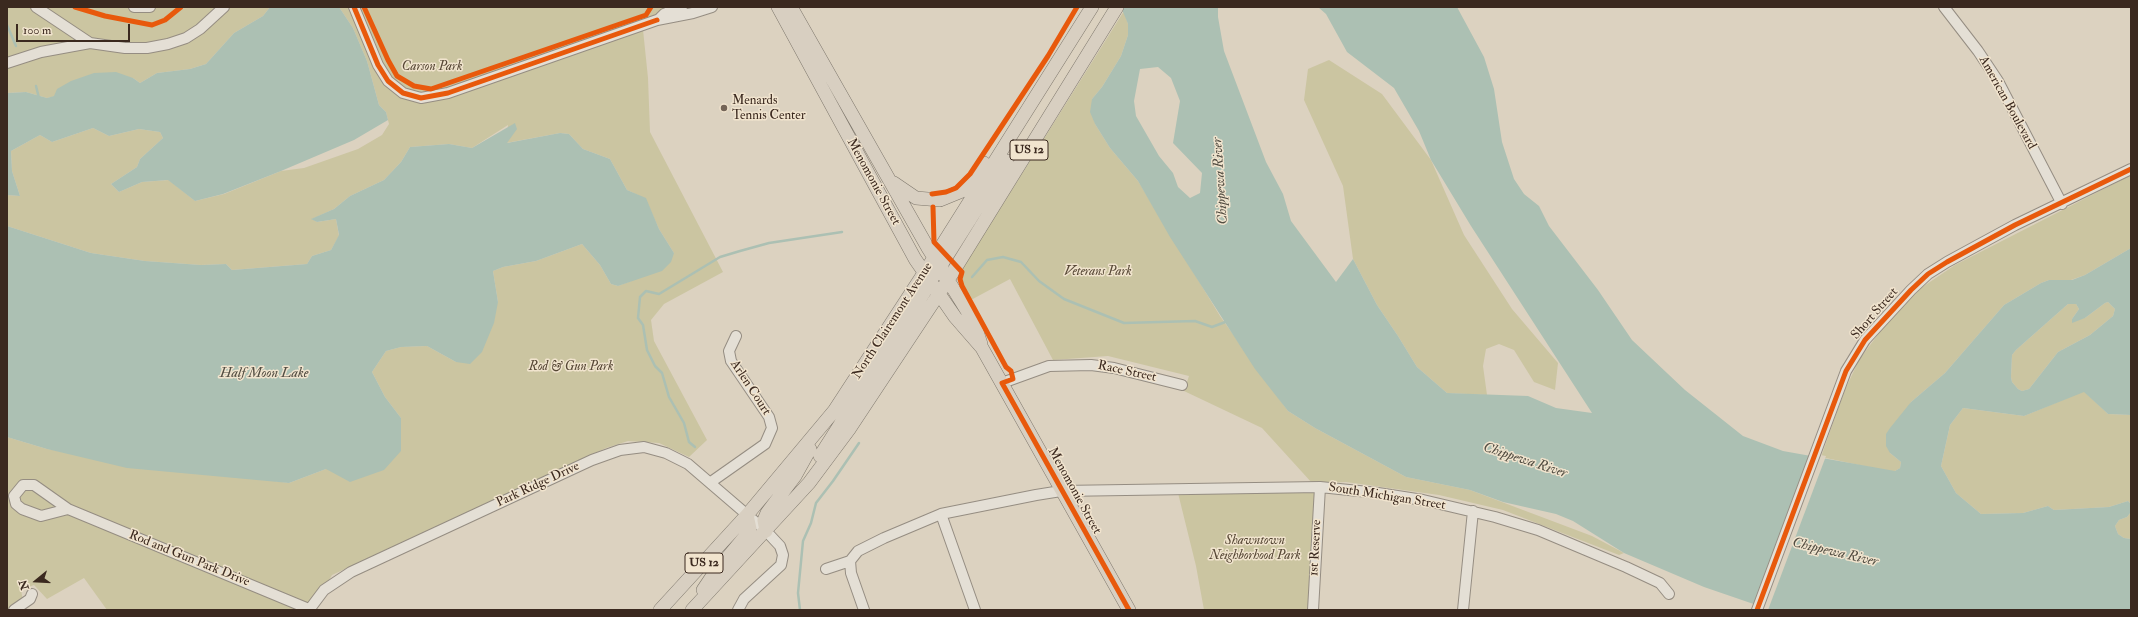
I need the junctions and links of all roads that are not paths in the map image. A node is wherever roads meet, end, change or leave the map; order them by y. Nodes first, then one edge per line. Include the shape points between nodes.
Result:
1 (36, 7) edge
2 (134, 7) edge
3 (150, 7) edge
4 (224, 7) edge
5 (354, 7) edge
6 (682, 7) edge
7 (712, 7) edge
8 (778, 7) edge
9 (791, 7) edge
10 (1092, 7) edge
11 (1117, 7) edge
12 (1944, 7) edge
13 (657, 20) junction
14 (90, 43) junction
15 (1068, 45) junction
16 (7, 63) edge
17 (2131, 169) edge
18 (888, 177) junction
19 (2062, 204) junction
20 (937, 263) junction
21 (927, 276) junction
22 (948, 280) junction
23 (939, 294) junction
24 (736, 336) dead end
25 (982, 348) junction
26 (1002, 383) junction
27 (1182, 385) dead end
28 (820, 428) junction
29 (711, 482) junction
30 (1320, 487) junction
31 (805, 488) junction
32 (1061, 491) junction
33 (68, 509) junction
34 (1473, 512) junction
35 (941, 514) junction
36 (747, 515) junction
37 (766, 531) junction
38 (850, 561) junction
39 (826, 569) dead end
40 (32, 594) dead end
41 (1669, 594) dead end
42 (694, 608) edge
43 (309, 609) edge
44 (14, 610) edge
45 (660, 610) edge
46 (738, 610) edge
47 (864, 610) edge
48 (974, 610) edge
49 (1129, 610) edge
50 (1313, 610) edge
51 (1463, 610) edge
52 (1757, 610) edge

1 - 14 street
2 - 3 street
4 - 14 street via 200,29 186,38 168,44 147,48 125,48
5 - 13 street via 378,65 388,81 403,93 421,98 448,93
6 - 13 street via 664,14
7 - 13 street
8 - 21 main road, Menomonie Street
9 - 18 main road, Menomonie Street
10 - 15 main road, North Clairemont Avenue / US 12
11 - 22 main road, North Clairemont Avenue / US 12
12 - 19 street, American Boulevard via 1998,81
14 - 16 street via 41,52
15 - 18 main road via 1034,87 978,173 962,191 947,198 925,200 908,194
15 - 20 main road, North Clairemont Avenue / US 12
17 - 19 street, Short Street
18 - 20 main road, Menomonie Street
19 - 52 street, Short Street via 2015,225 1928,274 1865,340 1846,371
20 - 21 main road
20 - 22 main road, Menomonie Street
20 - 23 main road
21 - 23 main road, Menomonie Street
21 - 28 main road, North Clairemont Avenue / US 12
21 - 31 main road via 921,297 823,450
22 - 23 main road, North Clairemont Avenue / US 12
22 - 25 main road, Menomonie Street via 974,322
23 - 25 main road, Menomonie Street
23 - 31 main road, North Clairemont Avenue / US 12 via 850,428
24 - 29 street, Arlen Court via 729,351 730,361 769,417 772,428 765,444
25 - 26 main road, Menomonie Street
26 - 27 street, Race Street via 1049,366 1091,365 1114,368
26 - 32 main road, Menomonie Street
28 - 36 main road, North Clairemont Avenue / US 12
28 - 37 main road via 795,476 766,513
29 - 36 street, Park Ridge Drive
29 - 43 street, Park Ridge Drive via 688,464 656,449 633,448 612,452 351,572 324,590
30 - 32 street, South Michigan Street
30 - 34 street, South Michigan Street via 1423,500
30 - 50 street, 1st Reserve
31 - 37 main road, North Clairemont Avenue / US 12
32 - 35 street, South Michigan Street
32 - 49 main road, Menomonie Street
33 - 33 street, Rod and Gun Park Drive via 40,516 22,509 16,504 14,496 23,485 34,485
33 - 43 street, Rod and Gun Park Drive
34 - 41 street, South Michigan Street via 1538,530 1570,543 1660,583
34 - 51 street
35 - 38 street, South Michigan Street via 869,545 858,551
35 - 48 street
36 - 37 street, Park Ridge Drive
36 - 42 main road via 750,529 748,533 705,586
36 - 45 main road, North Clairemont Avenue / US 12
37 - 42 main road, North Clairemont Avenue / US 12
37 - 46 street, Park Ridge Drive via 780,546 783,555 781,565 744,599
38 - 39 street
38 - 47 street via 851,573
40 - 44 street via 30,599

